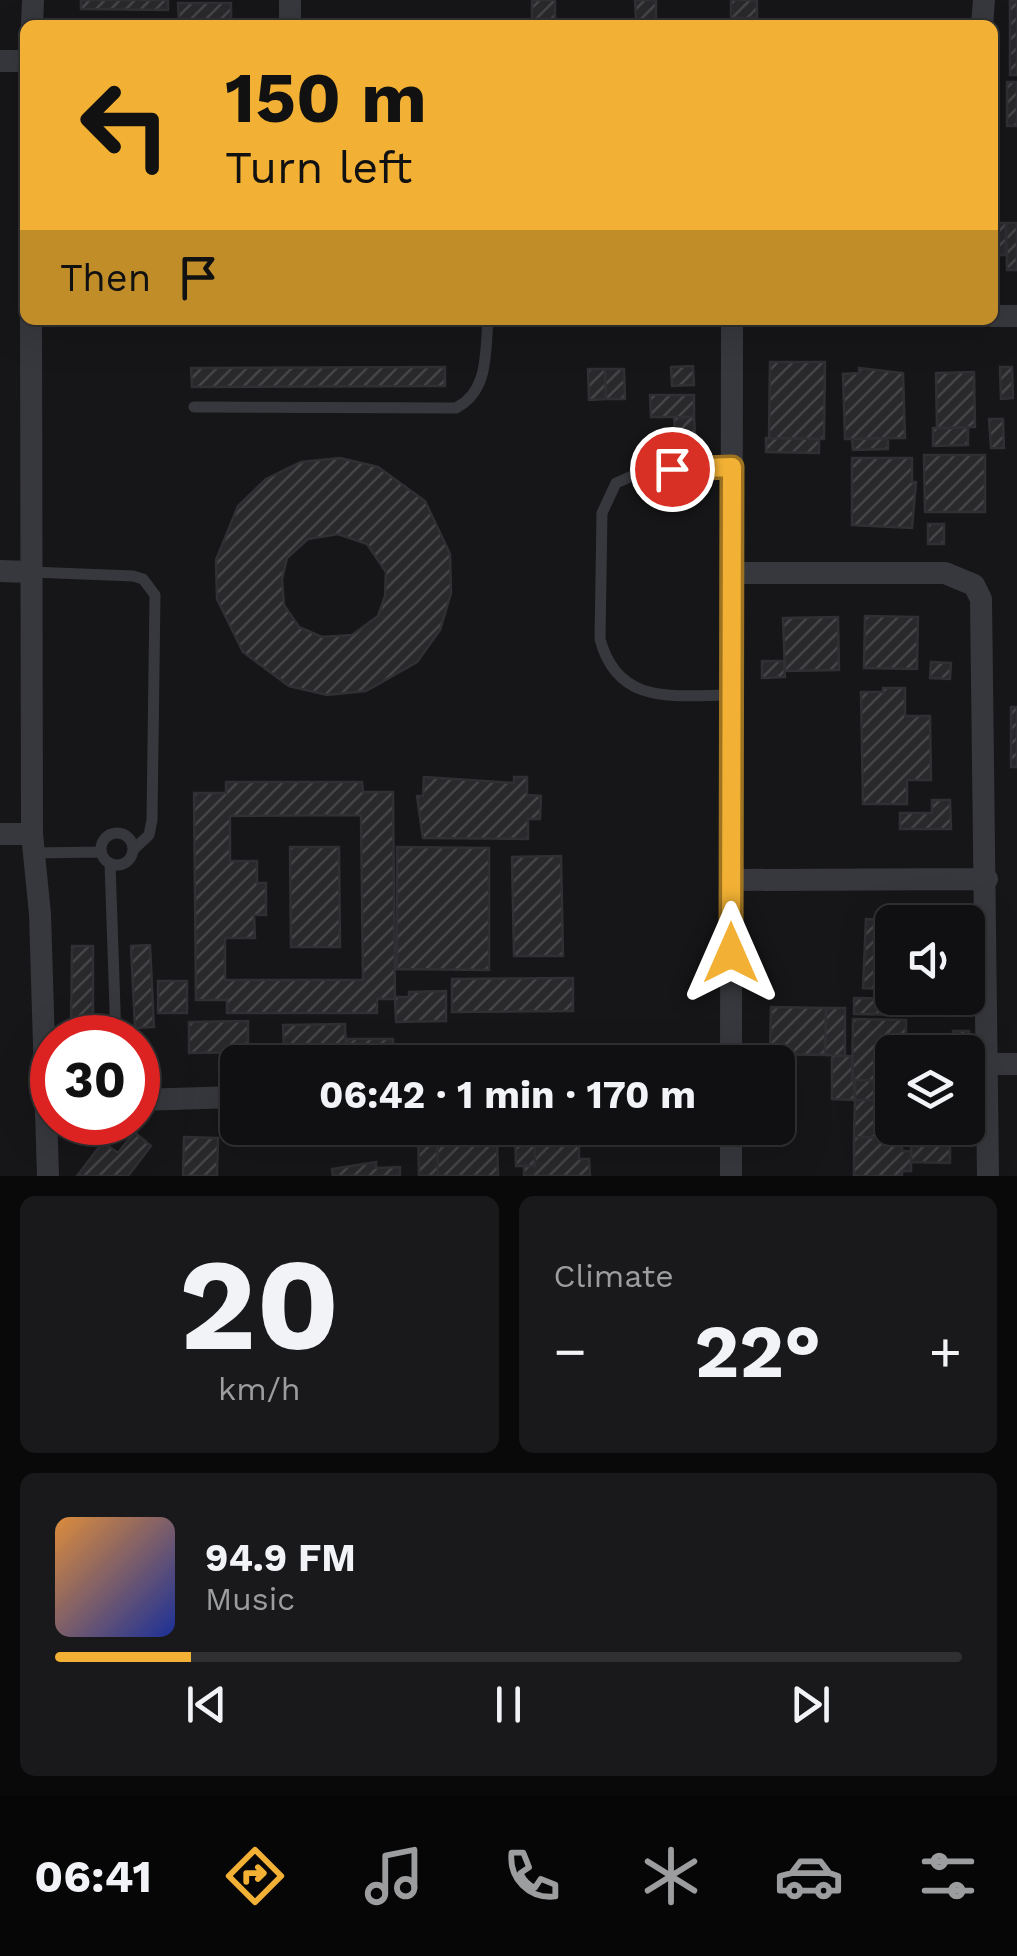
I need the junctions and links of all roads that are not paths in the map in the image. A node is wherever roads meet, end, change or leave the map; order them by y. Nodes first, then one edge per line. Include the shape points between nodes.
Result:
1 (31, 325) edge
2 (487, 325) edge
3 (732, 325) edge
4 (194, 408) dead end
5 (732, 467) junction
6 (0, 572) edge
7 (30, 572) junction
8 (732, 573) junction
9 (732, 695) junction
10 (0, 834) edge
11 (32, 843) junction
12 (133, 850) junction
13 (101, 852) junction
14 (110, 863) junction
15 (987, 879) junction
16 (731, 880) junction
17 (45, 1015) edge
18 (115, 1015) edge
19 (731, 1045) edge
20 (989, 1064) junction
21 (1017, 1064) edge
22 (220, 1098) edge
23 (160, 1099) edge
24 (49, 1145) edge
25 (731, 1145) edge
26 (48, 1176) edge
27 (730, 1176) edge
28 (988, 1176) edge

1 - 7 street
2 - 4 lane via 482,379 456,408
3 - 5 street
5 - 8 street
5 - 9 lane via 646,470 616,484 602,513 600,639 605,658 631,687 649,694
6 - 7 street
7 - 11 street
7 - 12 lane via 134,576 155,595 152,820 149,835
8 - 9 street
8 - 15 street via 944,573 974,585 984,614
9 - 16 street
10 - 11 street
11 - 13 lane
11 - 17 street
12 - 13 lane via 116,832 104,838
12 - 14 lane via 127,861
13 - 14 lane
14 - 18 lane
15 - 16 street
15 - 20 street
16 - 19 street
20 - 21 street
20 - 28 street
22 - 23 street
24 - 26 street
25 - 27 street

